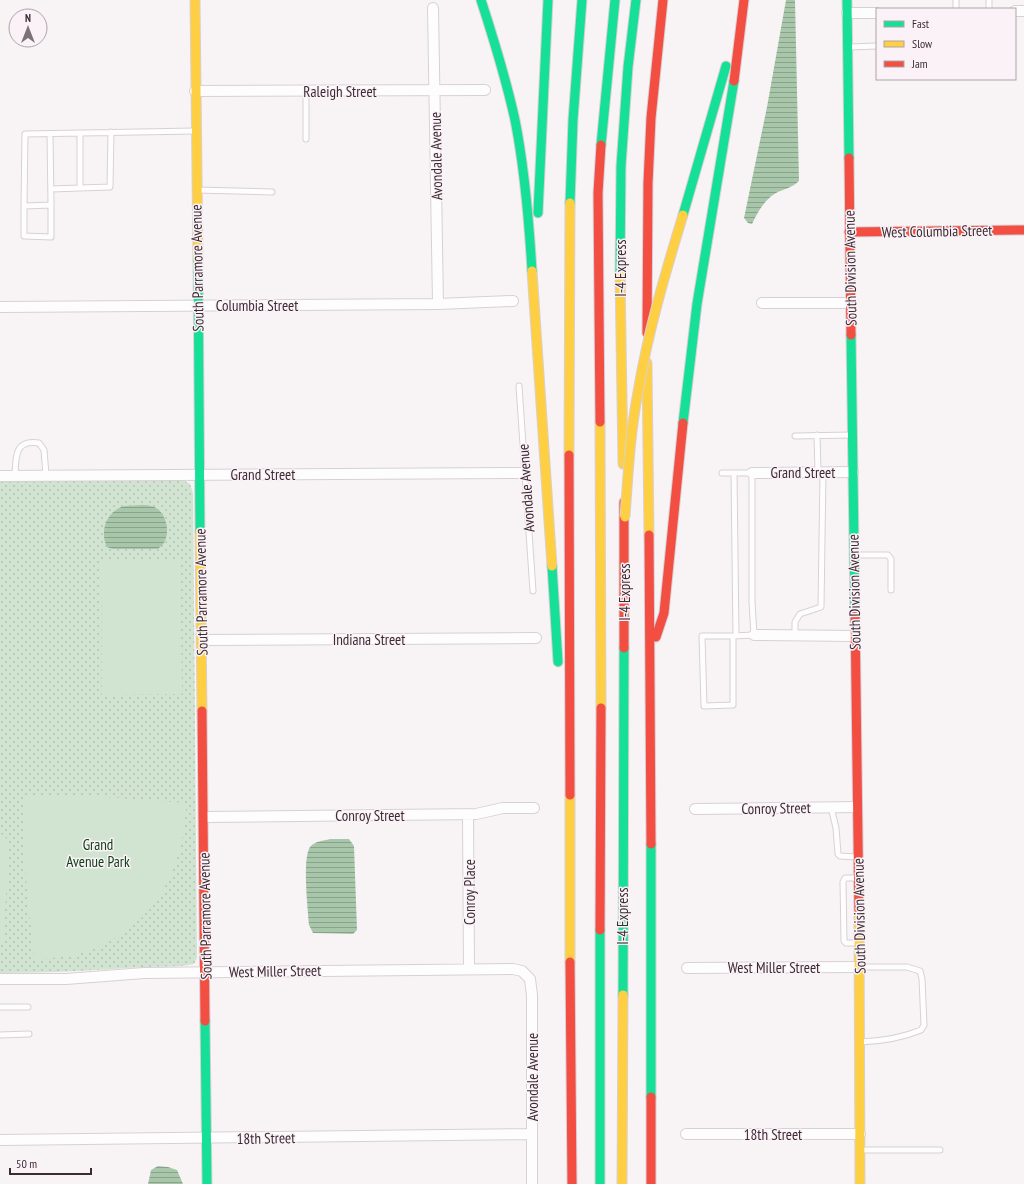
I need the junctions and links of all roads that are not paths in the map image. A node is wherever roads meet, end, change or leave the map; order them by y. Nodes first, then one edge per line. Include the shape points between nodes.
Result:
1 (195, 0) edge
2 (480, 0) edge
3 (548, 0) edge
4 (582, 0) edge
5 (615, 0) edge
6 (636, 0) edge
7 (663, 0) edge
8 (744, 0) edge
9 (847, 0) edge
10 (433, 8) dead end
11 (847, 13) junction
12 (876, 13) edge
13 (740, 22) junction
14 (876, 46) edge
15 (848, 47) junction
16 (434, 90) junction
17 (484, 90) dead end
18 (195, 91) junction
19 (306, 91) junction
20 (196, 131) junction
21 (111, 132) junction
22 (80, 133) junction
23 (50, 134) junction
24 (306, 139) dead end
25 (80, 188) junction
26 (51, 189) junction
27 (196, 190) junction
28 (272, 192) dead end
29 (51, 205) junction
30 (24, 206) junction
31 (1024, 230) edge
32 (849, 232) junction
33 (534, 296) junction
34 (513, 301) dead end
35 (762, 302) dead end
36 (850, 303) junction
37 (438, 304) junction
38 (197, 305) junction
39 (0, 307) edge
40 (519, 386) dead end
41 (817, 435) junction
42 (852, 435) junction
43 (795, 436) dead end
44 (752, 472) junction
45 (820, 472) junction
46 (853, 472) junction
47 (525, 473) junction
48 (722, 473) dead end
49 (734, 473) junction
50 (199, 474) junction
51 (15, 475) junction
52 (46, 475) junction
53 (0, 476) edge
54 (624, 517) junction
55 (854, 555) junction
56 (891, 590) dead end
57 (533, 591) dead end
58 (754, 635) junction
59 (734, 636) junction
60 (795, 636) junction
61 (854, 636) junction
62 (536, 638) dead end
63 (202, 640) junction
64 (651, 649) junction
65 (558, 675) dead end
66 (560, 706) dead end
67 (830, 807) junction
68 (857, 807) junction
69 (534, 808) dead end
70 (695, 809) dead end
71 (468, 814) junction
72 (204, 817) junction
73 (858, 856) junction
74 (569, 864) junction
75 (858, 878) junction
76 (860, 943) junction
77 (860, 967) junction
78 (687, 968) dead end
79 (469, 969) junction
80 (206, 972) junction
81 (525, 973) joint
82 (0, 978) edge
83 (0, 1007) edge
84 (28, 1007) dead end
85 (29, 1034) dead end
86 (0, 1035) edge
87 (860, 1042) junction
88 (532, 1134) junction
89 (686, 1134) dead end
90 (860, 1134) junction
91 (207, 1139) junction
92 (0, 1140) edge
93 (860, 1150) junction
94 (940, 1150) dead end
95 (207, 1184) edge
96 (532, 1184) edge
97 (572, 1184) edge
98 (600, 1184) edge
99 (622, 1184) edge
100 (651, 1184) edge
101 (860, 1184) edge

1 - 18 main road, South Parramore Avenue
2 - 33 main road via 500,58 515,121 528,206
3 - 33 main road
4 - 74 main road via 569,205
5 - 98 main road, I-4 Express via 598,193 601,676
6 - 54 main road, I-4 Express, bridge via 620,166
7 - 64 main road via 651,118 648,183
8 - 13 main road
9 - 11 main road, South Division Avenue
10 - 16 street, Avondale Avenue
11 - 12 street
11 - 15 main road, South Division Avenue
13 - 54 main road, bridge via 664,275 640,376
13 - 64 main road via 734,81 697,304 664,613
14 - 15 lane
15 - 32 main road, South Division Avenue
16 - 17 street, Raleigh Street
16 - 19 street, Raleigh Street
16 - 37 street, Avondale Avenue
18 - 19 street, Raleigh Street
18 - 20 main road, South Parramore Avenue
19 - 24 lane
20 - 21 lane
20 - 27 main road, South Parramore Avenue
21 - 22 lane
21 - 25 lane via 110,187
22 - 23 lane
22 - 25 lane
23 - 26 lane
23 - 30 lane via 25,134
25 - 26 lane
26 - 29 lane
27 - 28 lane
27 - 38 main road, South Parramore Avenue
29 - 30 lane
29 - 30 lane via 51,237 24,236
31 - 32 main road, West Columbia Street
32 - 36 main road, South Division Avenue
33 - 65 main road
34 - 37 street, Columbia Street
35 - 36 street
36 - 42 main road, South Division Avenue
37 - 38 street, Columbia Street
38 - 39 street, Columbia Street
38 - 50 main road, South Parramore Avenue
40 - 47 lane, Avondale Avenue
41 - 42 lane
41 - 43 lane
41 - 45 lane
42 - 46 main road, South Division Avenue
44 - 45 street, Grand Street
44 - 49 lane
44 - 58 lane
45 - 46 street, Grand Street
45 - 60 lane via 821,606 800,614 795,622
46 - 55 main road, South Division Avenue
47 - 50 street, Grand Street
47 - 57 lane, Avondale Avenue
48 - 49 lane
49 - 59 lane
50 - 52 street, Grand Street
50 - 63 main road, South Parramore Avenue
51 - 52 street, Grand Street
51 - 52 lane via 17,453 22,444 30,441 38,443 44,450
51 - 53 street, Grand Street
54 - 99 main road, I-4 Express
55 - 56 lane via 888,555 891,559
55 - 61 main road, South Division Avenue
58 - 59 lane
58 - 60 street
59 - 59 lane via 702,636 704,706 733,705
60 - 61 street
61 - 68 main road, South Division Avenue
62 - 63 street, Indiana Street
63 - 72 main road, South Parramore Avenue
64 - 100 main road
66 - 74 main road
67 - 68 street, Conroy Street
67 - 70 street, Conroy Street
67 - 73 lane via 836,828 838,854
68 - 73 main road, South Division Avenue
69 - 71 street, Conroy Street via 503,808
71 - 72 street, Conroy Street
71 - 79 street, Conroy Place
72 - 80 main road, South Parramore Avenue
73 - 75 main road, South Division Avenue
74 - 97 main road
75 - 76 main road, South Division Avenue
75 - 76 lane via 845,878 843,882 844,941
76 - 77 main road, South Division Avenue
77 - 78 street, West Miller Street
77 - 87 main road, South Division Avenue
77 - 87 lane via 908,967 920,971 924,1025 922,1030 907,1036 876,1042
79 - 80 street, West Miller Street
79 - 81 street, West Miller Street via 513,969
80 - 82 street, West Miller Street via 144,972 66,979
80 - 91 main road, South Parramore Avenue
81 - 88 street, Avondale Avenue via 530,979 532,995
83 - 84 lane
85 - 86 lane
87 - 90 main road, South Division Avenue
88 - 91 street, 18th Street
88 - 96 street, Avondale Avenue
89 - 90 street, 18th Street
90 - 93 main road, South Division Avenue
91 - 92 street, 18th Street
91 - 95 main road, South Parramore Avenue
93 - 94 lane
93 - 101 main road, South Division Avenue

